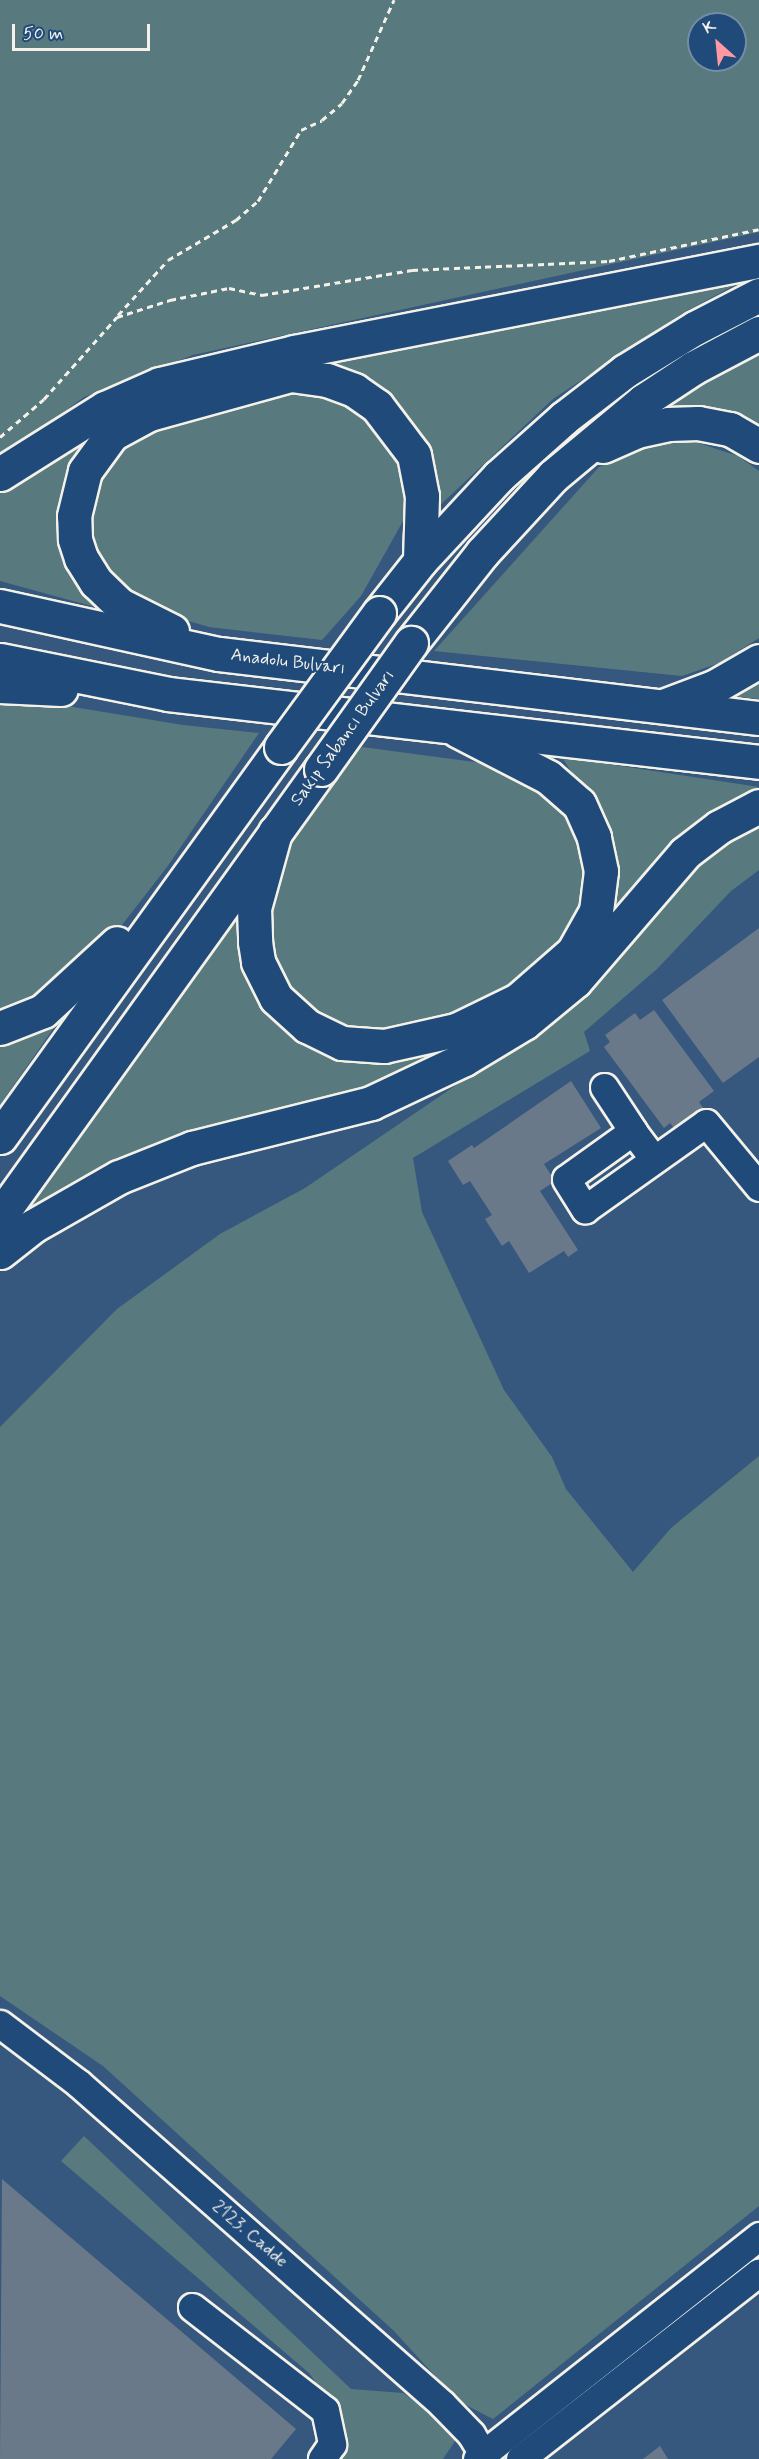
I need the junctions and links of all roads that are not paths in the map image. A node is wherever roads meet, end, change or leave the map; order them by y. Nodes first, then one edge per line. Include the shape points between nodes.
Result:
1 (759, 261) edge
2 (759, 295) edge
3 (759, 333) edge
4 (759, 446) edge
5 (0, 474) edge
6 (553, 476) junction
7 (420, 561) junction
8 (0, 606) edge
9 (219, 654) junction
10 (0, 660) edge
11 (759, 661) edge
12 (0, 686) edge
13 (168, 694) junction
14 (662, 706) junction
15 (759, 718) edge
16 (457, 730) junction
17 (759, 762) edge
18 (759, 806) edge
19 (275, 832) junction
20 (203, 852) junction
21 (0, 1028) edge
22 (604, 1087) dead end
23 (633, 1131) junction
24 (0, 1137) edge
25 (653, 1158) junction
26 (759, 1187) edge
27 (0, 1216) edge
28 (0, 1252) edge
29 (0, 2024) edge
30 (759, 2236) edge
31 (759, 2272) edge
32 (192, 2307) dead end
33 (482, 2457) edge
34 (322, 2459) edge
35 (520, 2459) edge

1 - 5 main road via 294,352 160,384 105,408
2 - 7 main road via 625,371 564,418 499,476
3 - 6 main road, Sakıp Sabancı Bulvarı via 693,368 643,401
4 - 6 main road via 730,429 698,423 668,424 605,445
6 - 19 main road, Sakıp Sabancı Bulvarı, bridge via 482,553 411,643
7 - 9 main road via 422,496 414,455 377,406 354,390 327,380 291,375 129,422 112,434 85,471 74,516 81,558 96,582 120,605
7 - 20 main road, bridge
8 - 9 main road, Anadolu Bulvarı
9 - 14 main road, Anadolu Bulvarı
10 - 13 main road
11 - 14 main road via 714,687
12 - 13 main road
13 - 16 main road
14 - 15 main road, Anadolu Bulvarı
16 - 17 main road
16 - 19 main road via 548,777 579,804 594,837 601,871 596,911 573,952 518,1000 456,1030 384,1046 342,1043 307,1026 276,998 258,962 254,908
18 - 28 main road via 719,827 685,853 575,981 524,1023 464,1059 370,1104 192,1148 119,1177 33,1226
19 - 27 main road, Sakıp Sabancı Bulvarı
20 - 21 main road via 93,970 43,1011
20 - 24 main road
22 - 23 street
23 - 25 street
23 - 25 street via 566,1179 585,1209
25 - 26 street via 706,1123
29 - 33 street, 2123. Cadde via 97,2099 426,2390 458,2419
30 - 33 street
31 - 35 street
32 - 34 street via 325,2410 332,2444

